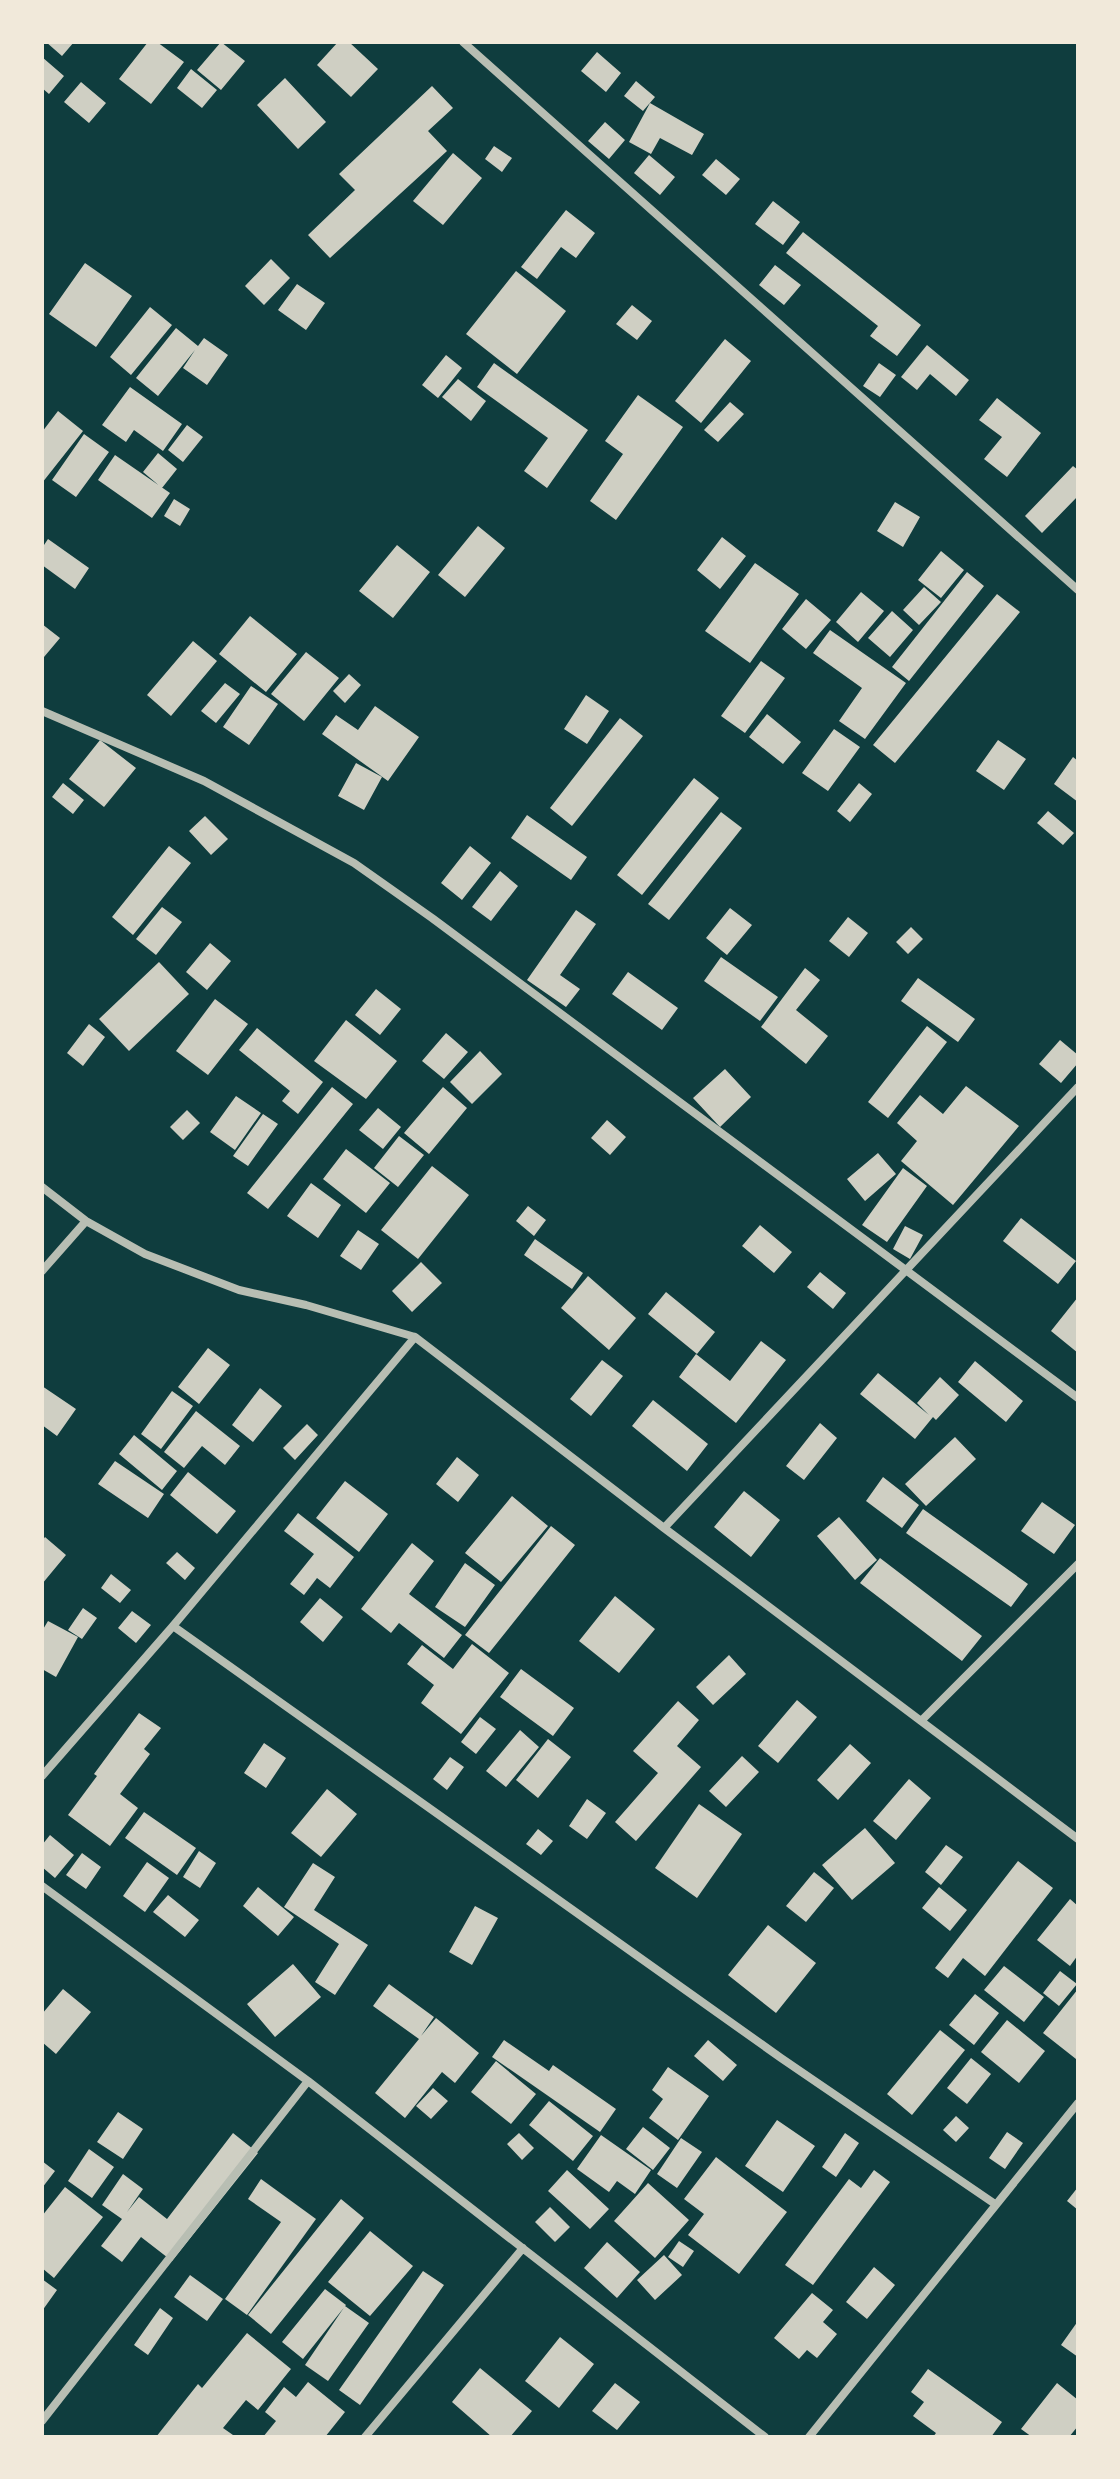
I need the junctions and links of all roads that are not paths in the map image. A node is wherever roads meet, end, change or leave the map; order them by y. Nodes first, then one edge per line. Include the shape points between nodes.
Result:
1 (463, 42) edge
2 (1078, 590) edge
3 (42, 711) edge
4 (1078, 1087) edge
5 (42, 1187) edge
6 (86, 1221) junction
7 (905, 1268) junction
8 (42, 1271) edge
9 (415, 1337) junction
10 (1078, 1398) edge
11 (664, 1528) junction
12 (1078, 1564) edge
13 (173, 1626) junction
14 (922, 1720) junction
15 (42, 1776) edge
16 (1078, 1839) edge
17 (42, 1886) edge
18 (308, 2081) junction
19 (1078, 2103) edge
20 (995, 2204) junction
21 (523, 2248) junction
22 (42, 2421) edge
23 (365, 2437) edge
24 (765, 2437) edge
25 (809, 2437) edge

1 - 2 street
3 - 7 street via 204,781 354,863
4 - 7 street
5 - 6 street
6 - 8 street
6 - 9 street via 145,1254 239,1290
7 - 10 street
7 - 11 street
9 - 11 street
9 - 13 street
11 - 14 street
12 - 14 street
13 - 15 street
13 - 20 street
14 - 16 street
17 - 18 street
18 - 21 street
18 - 22 street
19 - 20 street
20 - 25 street
21 - 23 street
21 - 24 street

